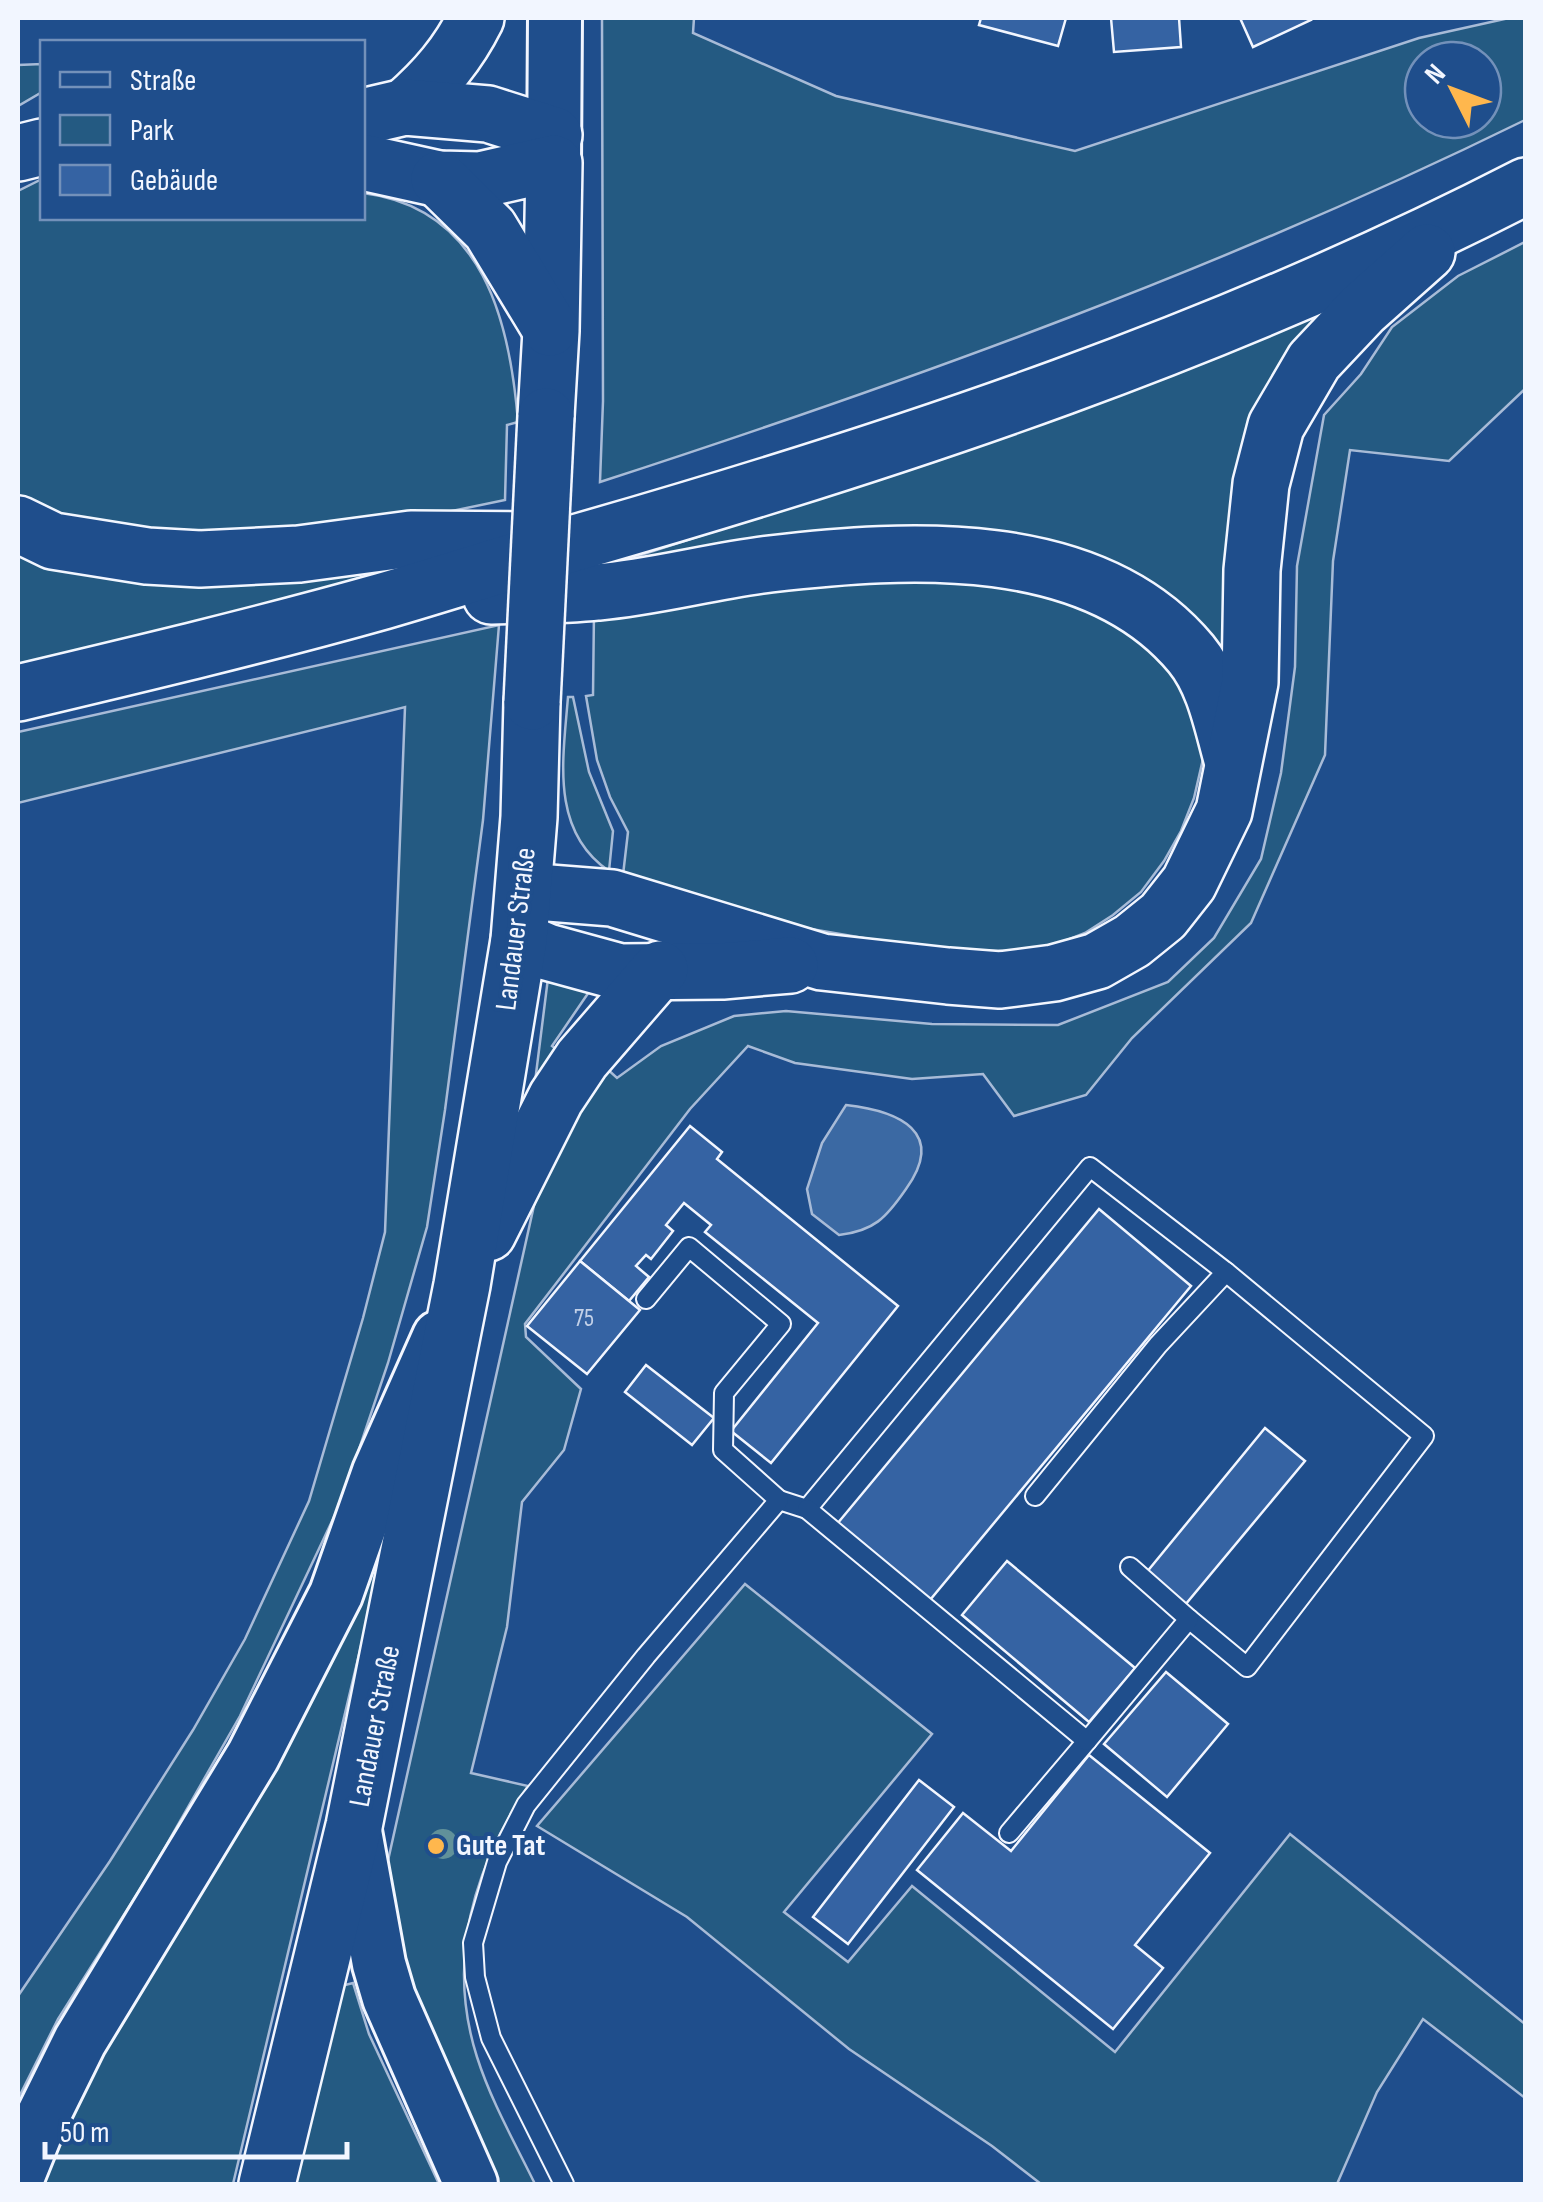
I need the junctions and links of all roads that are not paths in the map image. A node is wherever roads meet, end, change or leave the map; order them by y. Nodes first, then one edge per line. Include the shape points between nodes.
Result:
1 (476, 18) edge
2 (555, 18) edge
3 (384, 112) edge
4 (554, 149) junction
5 (365, 163) edge
6 (439, 179) junction
7 (1526, 186) edge
8 (1466, 216) junction
9 (551, 331) junction
10 (18, 524) edge
11 (582, 541) junction
12 (382, 601) junction
13 (18, 693) edge
14 (1233, 762) junction
15 (521, 916) junction
16 (822, 962) junction
17 (660, 969) junction
18 (1226, 1272) junction
19 (462, 1286) junction
20 (646, 1299) dead end
21 (1035, 1496) dead end
22 (779, 1500) junction
23 (807, 1509) junction
24 (1130, 1567) dead end
25 (1189, 1619) junction
26 (1087, 1741) junction
27 (354, 1826) junction
28 (1008, 1832) dead end
29 (18, 2176) edge
30 (267, 2184) edge
31 (471, 2184) edge
32 (564, 2184) edge

1 - 3 main road via 434,81
2 - 4 main road, Landauer Straße
3 - 4 main road via 488,114
4 - 6 main road via 480,180
4 - 9 main road, Landauer Straße
5 - 6 main road
6 - 9 main road via 490,230
7 - 8 main road
8 - 11 main road via 1250,314 1041,396
8 - 14 main road via 1314,361 1276,426 1260,484 1250,682
9 - 15 main road, Landauer Straße, bridge
10 - 11 main road via 53,541 200,558 299,554 412,538
11 - 12 main road
12 - 13 main road
12 - 14 main road via 598,592 850,557 1008,559 1110,590 1159,623 1192,656 1213,694
14 - 16 main road via 1224,811 1189,883 1163,916 1096,961 1000,980
15 - 16 main road via 612,898
15 - 17 main road via 548,952 620,972
15 - 19 main road, Landauer Straße
16 - 17 main road
17 - 19 main road via 556,1098
18 - 21 lane
18 - 23 lane via 1090,1167
18 - 25 lane via 1424,1436 1248,1668
19 - 27 main road, Landauer Straße
19 - 29 main road via 379,1472 336,1594 252,1756 80,2041
20 - 22 lane via 688,1248 780,1324 724,1393 723,1450
22 - 23 lane
22 - 32 lane via 526,1805 497,1862 473,1943 474,1978 491,2038
23 - 26 lane
24 - 25 lane
25 - 26 lane
26 - 28 lane
27 - 30 main road, Landauer Straße
27 - 31 main road via 389,1998

